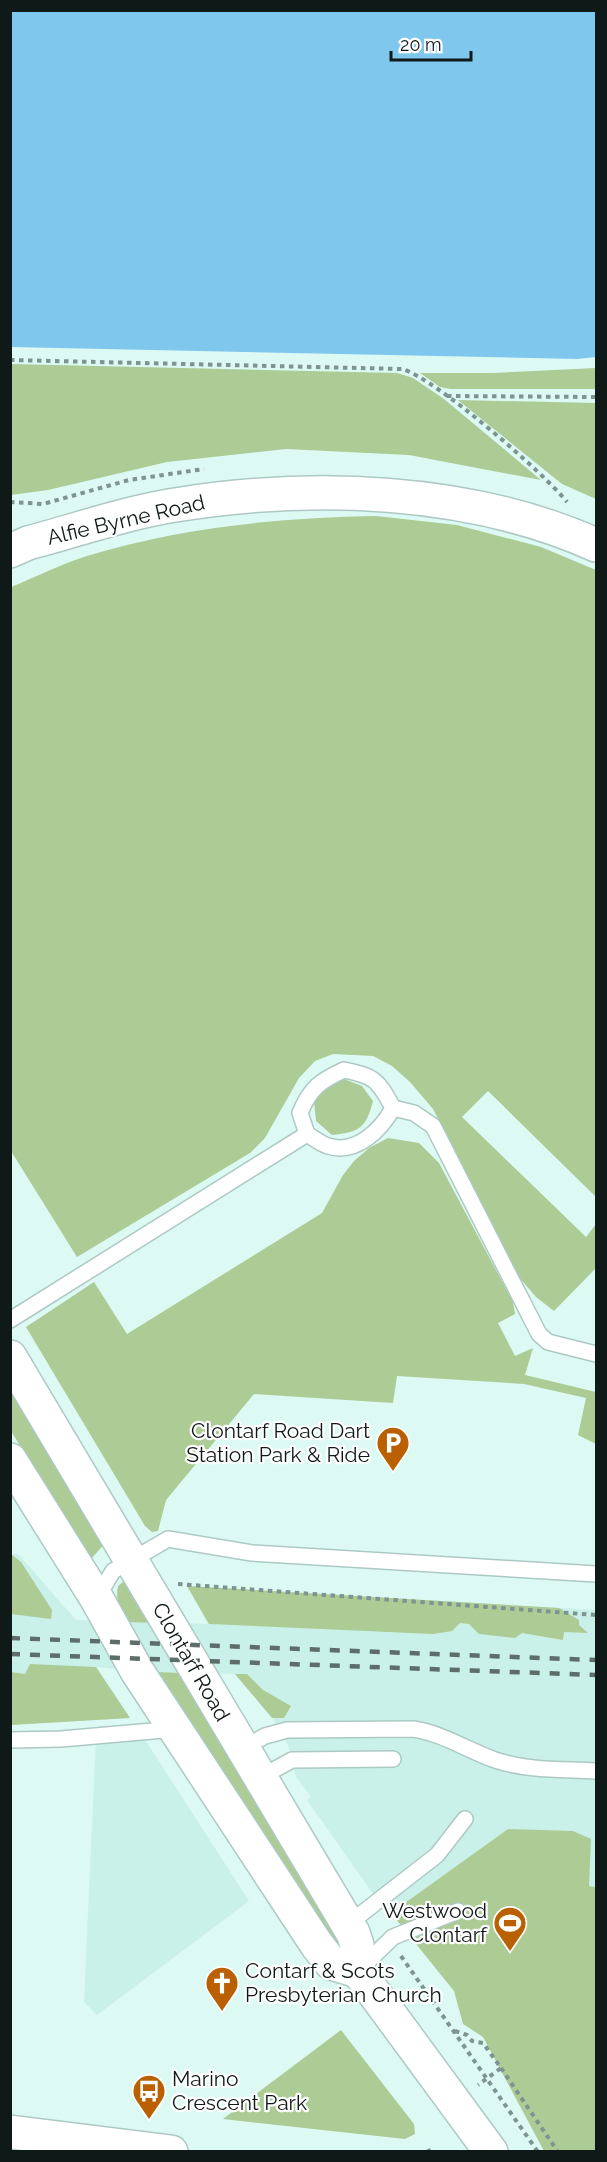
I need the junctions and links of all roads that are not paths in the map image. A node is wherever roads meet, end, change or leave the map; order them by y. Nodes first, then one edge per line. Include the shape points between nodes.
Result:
1 (597, 545) edge
2 (10, 551) edge
3 (393, 1108) junction
4 (307, 1134) junction
5 (10, 1320) edge
6 (597, 1354) edge
7 (10, 1357) edge
8 (10, 1460) edge
9 (132, 1559) junction
10 (597, 1574) edge
11 (97, 1599) junction
12 (175, 1729) junction
13 (10, 1740) edge
14 (242, 1749) junction
15 (393, 1759) dead end
16 (597, 1771) edge
17 (259, 1778) junction
18 (465, 1819) dead end
19 (458, 1911) dead end
20 (348, 1925) junction
21 (358, 1971) junction
22 (10, 2132) edge
23 (171, 2151) edge
24 (491, 2151) edge

1 - 2 main road, Alfie Byrne Road via 567,532 463,505 373,494 285,493 173,505
3 - 4 lane via 369,1138 347,1147 329,1146
3 - 4 lane via 382,1086 370,1075 344,1070 322,1080 306,1097 300,1113
3 - 6 lane via 414,1113 433,1126 539,1334 548,1342
4 - 5 lane
7 - 9 main road, Clontarf Road
8 - 11 main road
9 - 10 lane via 168,1539 252,1553
9 - 11 lane via 113,1571
9 - 14 main road, Clontarf Road
11 - 12 main road
12 - 13 lane
12 - 21 main road via 317,1945 331,1963
14 - 16 lane via 265,1736 287,1730 413,1729 523,1767
14 - 17 main road, Clontarf Road
15 - 17 lane via 292,1760
17 - 20 main road, Clontarf Road
18 - 20 lane via 437,1855
19 - 21 lane via 393,1937
20 - 21 main road, Clontarf Road via 357,1945
21 - 24 main road
22 - 23 main road

